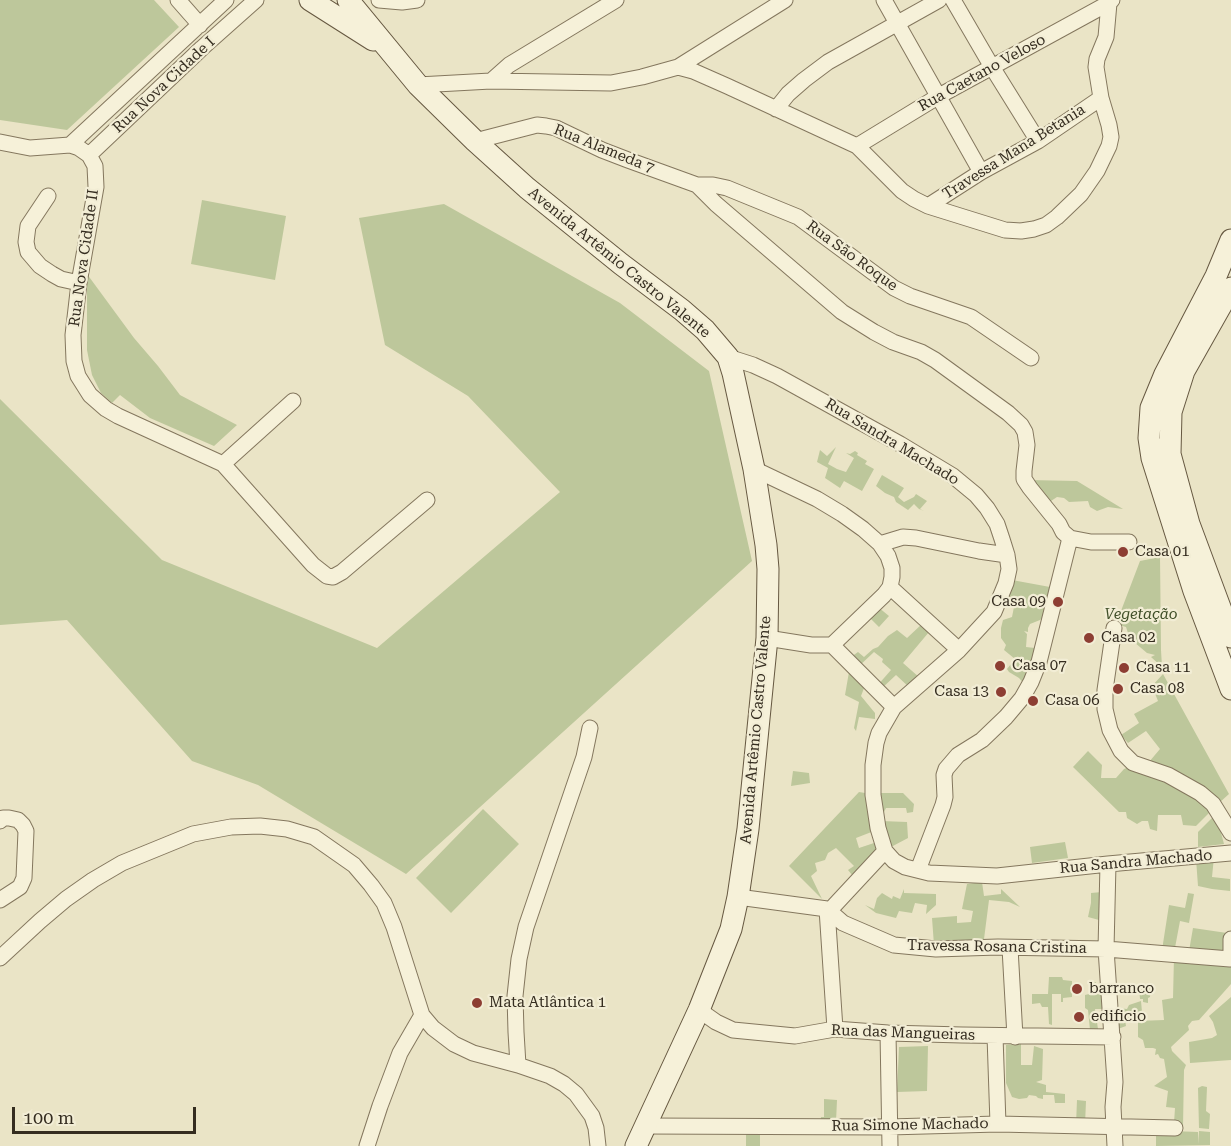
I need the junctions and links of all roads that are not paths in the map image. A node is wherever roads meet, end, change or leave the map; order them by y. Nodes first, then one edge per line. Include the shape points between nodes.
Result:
1 (178, 0) edge
2 (226, 0) edge
3 (256, 0) edge
4 (298, 0) edge
5 (348, 0) edge
6 (379, 0) edge
7 (417, 0) edge
8 (615, 0) edge
9 (785, 0) edge
10 (884, 0) edge
11 (939, 0) edge
12 (953, 0) edge
13 (1111, 2) edge
14 (316, 4) edge
15 (898, 23) junction
16 (195, 30) junction
17 (202, 48) junction
18 (390, 53) junction
19 (678, 67) junction
20 (992, 67) junction
21 (491, 81) junction
22 (418, 85) junction
23 (939, 96) junction
24 (1101, 98) junction
25 (776, 109) junction
26 (474, 141) junction
27 (1038, 141) junction
28 (0, 142) edge
29 (70, 145) junction
30 (857, 146) junction
31 (89, 155) junction
32 (981, 172) junction
33 (697, 185) junction
34 (48, 196) dead end
35 (928, 206) junction
36 (1231, 240) edge
37 (79, 283) junction
38 (1231, 288) edge
39 (728, 357) junction
40 (1031, 358) dead end
41 (293, 401) dead end
42 (223, 464) junction
43 (754, 469) junction
44 (427, 500) dead end
45 (1070, 538) junction
46 (1129, 542) dead end
47 (880, 544) junction
48 (1007, 555) junction
49 (890, 587) junction
50 (1114, 628) dead end
51 (1231, 637) edge
52 (767, 638) junction
53 (832, 645) junction
54 (959, 650) junction
55 (1231, 689) edge
56 (894, 707) junction
57 (590, 728) dead end
58 (0, 820) edge
59 (1231, 833) edge
60 (885, 851) junction
61 (1231, 853) edge
62 (1108, 864) junction
63 (918, 870) junction
64 (738, 897) junction
65 (0, 900) edge
66 (827, 909) junction
67 (1231, 939) edge
68 (1010, 948) junction
69 (1106, 949) junction
70 (1230, 956) edge
71 (0, 958) edge
72 (699, 1010) junction
73 (422, 1015) junction
74 (835, 1029) junction
75 (888, 1033) junction
76 (995, 1036) junction
77 (1014, 1037) junction
78 (1113, 1037) junction
79 (518, 1065) junction
80 (998, 1124) junction
81 (644, 1126) junction
82 (1114, 1126) junction
83 (889, 1127) junction
84 (1175, 1128) dead end
85 (367, 1146) edge
86 (598, 1146) edge
87 (636, 1146) edge
88 (890, 1146) edge
89 (1114, 1146) edge

1 - 16 street
2 - 16 street, Rua Nova Cidade I
3 - 17 street, Rua Nova Cidade I
4 - 14 main road, Avenida Artêmio Castro Valente
5 - 14 street
5 - 18 main road, Avenida Artêmio Castro Valente
6 - 7 street
8 - 21 street via 509,65
9 - 19 street
10 - 15 street
11 - 15 street
12 - 20 street
13 - 20 street, Rua Caetano Veloso
13 - 24 street via 1096,67
14 - 18 main road, Avenida Artêmio Castro Valente
15 - 23 street
15 - 25 street via 828,62 788,94
16 - 17 street
16 - 29 street, Rua Nova Cidade I
17 - 31 street, Rua Nova Cidade I
18 - 22 main road, Avenida Artêmio Castro Valente
19 - 21 street via 611,83
19 - 25 street
20 - 23 street, Rua Caetano Veloso
20 - 27 street
21 - 22 street
22 - 26 main road, Avenida Artêmio Castro Valente
23 - 30 street, Rua Caetano Veloso
23 - 32 street
24 - 27 street, Travessa Mana Betania
24 - 35 street via 1111,137 1109,146 1081,194 1046,225 1034,230 1005,230
25 - 30 street
26 - 33 street, Rua Alameda 7 via 546,126
26 - 39 main road, Avenida Artêmio Castro Valente via 682,310
27 - 32 street, Travessa Mana Betania
28 - 29 street via 30,148
29 - 31 street
30 - 35 street via 902,191
31 - 37 street, Rua Nova Cidade II via 95,166 96,187
32 - 35 street, Travessa Mana Betania
33 - 40 street, Rua São Roque via 727,188 798,217 894,288 971,316
33 - 45 street via 842,312 893,342 935,360 1021,425 1027,445 1024,478
34 - 37 street via 28,226 28,252 52,274
36 - 55 main road via 1165,374 1151,408 1149,431 1152,458 1194,591
37 - 42 street, Rua Nova Cidade II via 74,361 90,395 118,416
38 - 51 main road via 1184,371 1172,412 1170,454 1189,524
39 - 43 main road, Avenida Artêmio Castro Valente
39 - 48 street, Rua Sandra Machado via 777,376 953,476 987,508
41 - 42 street
42 - 44 street, Rua Nova Cidade II via 327,576 342,572
43 - 47 street via 843,514
43 - 52 main road, Avenida Artêmio Castro Valente via 768,569
45 - 46 street
45 - 63 street via 1039,662 1030,682 1006,717 946,769 943,805
47 - 48 street via 916,537
47 - 49 street via 892,568
48 - 54 street, Rua Sandra Machado via 1009,569 997,605
49 - 53 street
49 - 54 street
50 - 59 street via 1105,709 1121,751 1133,763 1168,775 1200,793 1213,804
52 - 53 street
52 - 64 main road, Avenida Artêmio Castro Valente
53 - 56 street
54 - 56 street, Rua Sandra Machado
56 - 60 street, Rua Sandra Machado via 879,733 873,765 873,795
57 - 79 street via 521,949 515,996
58 - 65 street via 18,820 26,831 24,878 20,887
60 - 63 street, Rua Sandra Machado via 894,861
60 - 66 street
61 - 62 street, Rua Sandra Machado
62 - 63 street, Rua Sandra Machado via 997,876
62 - 69 street
64 - 66 street, Travessa Rosana Cristina
64 - 72 main road, Avenida Artêmio Castro Valente via 731,929
66 - 68 street, Travessa Rosana Cristina via 843,923 894,945
66 - 74 street
67 - 70 street
68 - 69 street, Travessa Rosana Cristina
68 - 77 street
69 - 70 street, Travessa Rosana Cristina
69 - 78 street
71 - 73 street via 66,899 133,859 193,834 231,827 287,829 314,837 334,850 371,885 394,927
72 - 74 street, Rua das Mangueiras via 733,1030 795,1036
72 - 81 main road, Avenida Artêmio Castro Valente
73 - 79 street via 454,1044
73 - 85 street via 400,1053
74 - 75 street, Rua das Mangueiras
75 - 76 street, Rua das Mangueiras
75 - 83 street
76 - 77 street, Rua das Mangueiras
76 - 80 street
77 - 78 street, Rua das Mangueiras
78 - 82 street
79 - 86 street via 550,1076 576,1094 592,1116
80 - 82 street, Rua Simone Machado
80 - 83 street, Rua Simone Machado
81 - 83 street, Rua Simone Machado
81 - 87 main road, Avenida Artêmio Castro Valente
82 - 84 street, Rua Simone Machado
82 - 89 street
83 - 88 street

